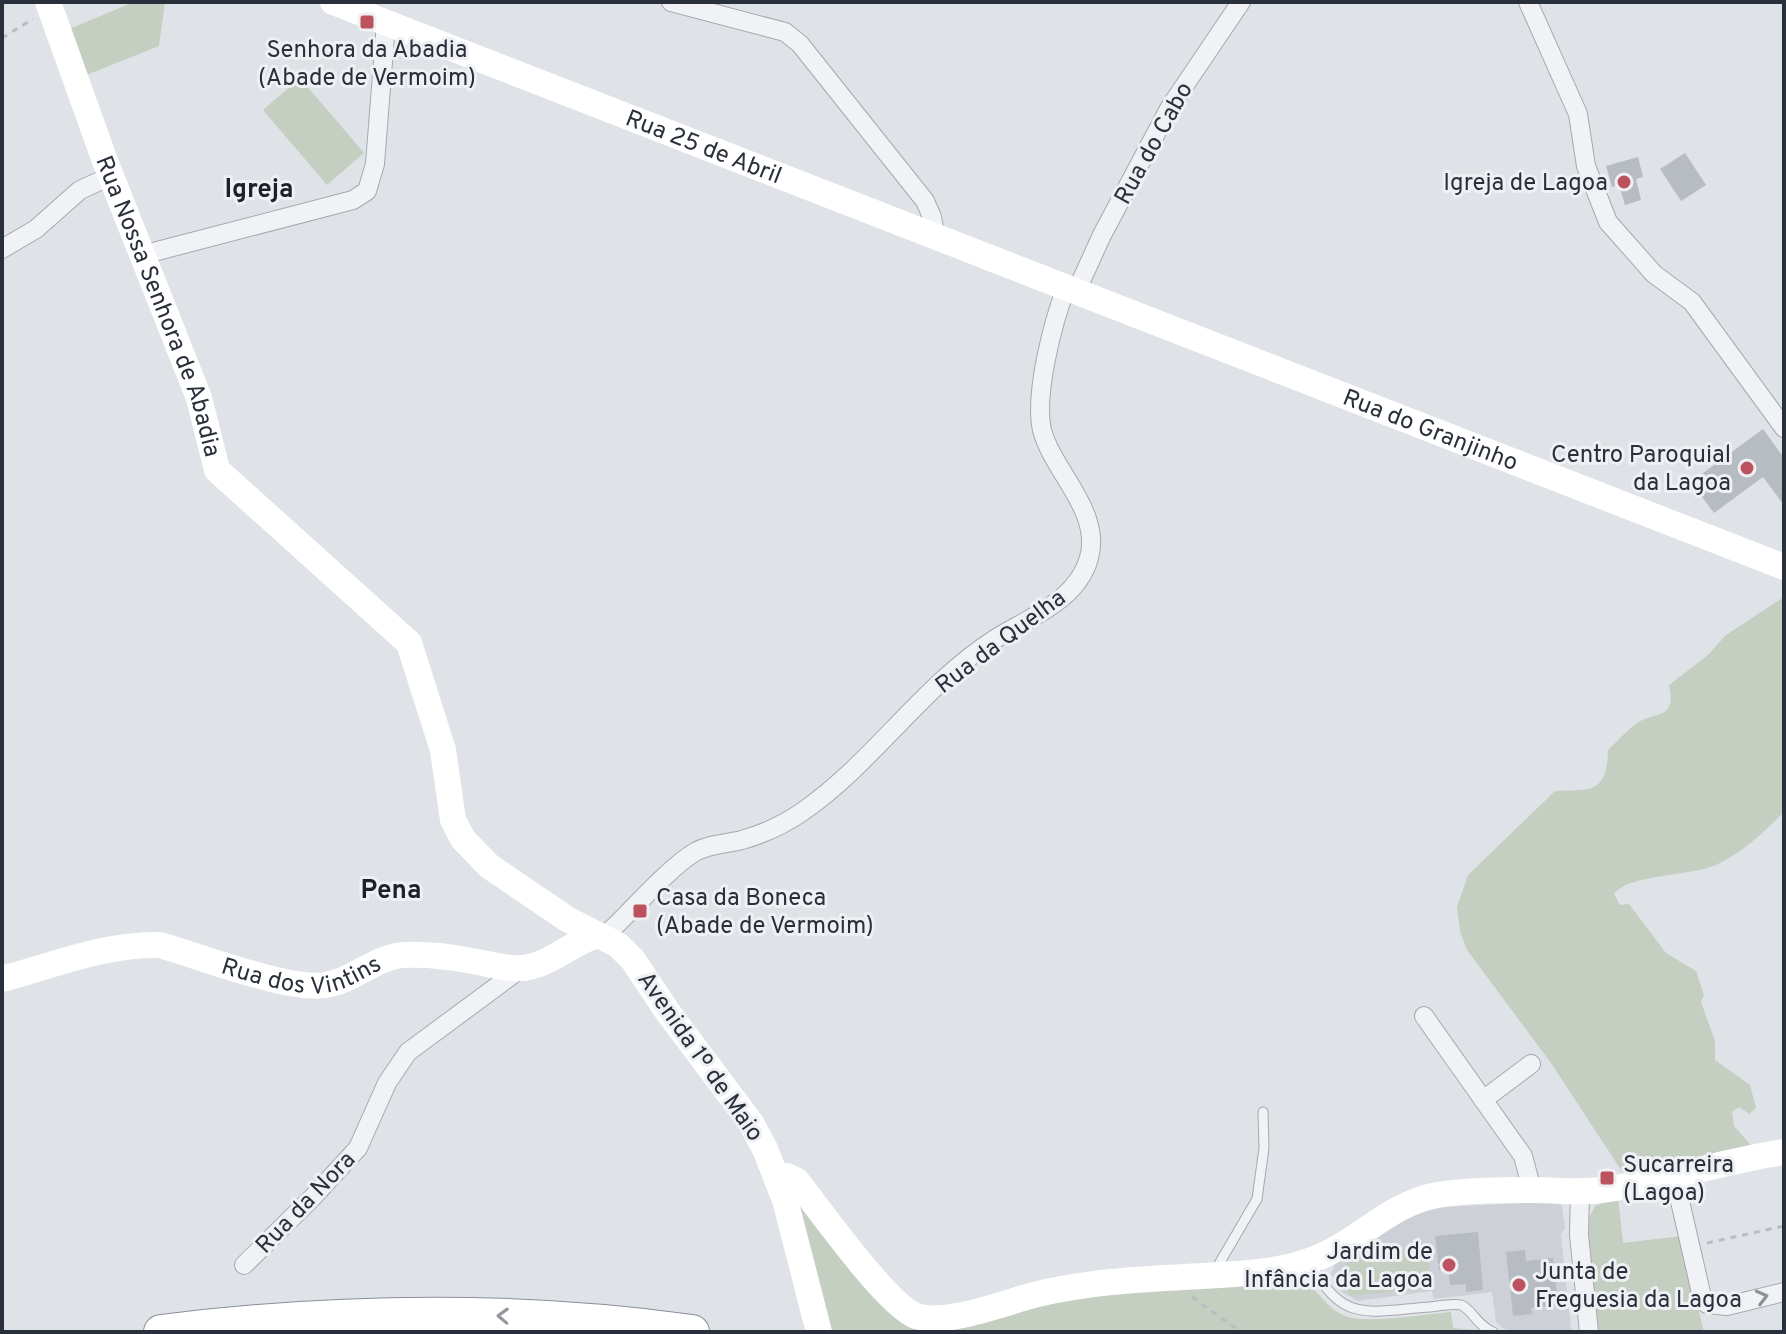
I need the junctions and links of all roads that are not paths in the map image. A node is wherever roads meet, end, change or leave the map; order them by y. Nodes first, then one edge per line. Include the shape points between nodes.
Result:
1 (333, 2) edge
2 (671, 2) edge
3 (1241, 2) edge
4 (1528, 2) edge
5 (50, 6) edge
6 (386, 23) junction
7 (111, 176) junction
8 (936, 238) junction
9 (2, 249) edge
10 (142, 255) junction
11 (1071, 290) junction
12 (1784, 428) edge
13 (1784, 567) edge
14 (599, 935) junction
15 (523, 967) junction
16 (2, 979) edge
17 (1424, 1016) dead end
18 (1531, 1064) dead end
19 (1483, 1100) junction
20 (1263, 1112) dead end
21 (1784, 1152) edge
22 (1674, 1175) junction
23 (777, 1178) junction
24 (1532, 1190) junction
25 (1580, 1192) junction
26 (1311, 1261) junction
27 (244, 1265) dead end
28 (1212, 1276) junction
29 (1784, 1292) edge
30 (161, 1332) edge
31 (692, 1332) edge
32 (819, 1332) edge
33 (1493, 1332) edge
34 (1589, 1332) edge

1 - 6 street, Rua 25 de Abril
2 - 8 street via 785,32 800,44 925,201
3 - 11 street, Rua do Cabo via 1170,107
4 - 12 street via 1578,114 1586,166 1608,222 1654,274 1692,302
5 - 7 street, Rua Nossa Senhora de Abadia
6 - 8 street, Rua 25 de Abril
6 - 10 street via 375,164 367,191 353,200
7 - 9 street via 80,190 36,229
7 - 10 street, Rua Nossa Senhora de Abadia
8 - 11 street, Rua 25 de Abril
10 - 14 street, Rua Nossa Senhora de Abadia via 199,398 217,470 409,643 443,750 453,820 463,839 489,866
11 - 13 street, Rua do Granjinho
11 - 14 street, Rua da Quelha via 1053,327 1040,420 1089,526 1091,548 1076,582 1052,606 956,667 816,802 756,836 696,851 611,930
14 - 15 street, Rua dos Vintins
14 - 23 street, Avenida 1º de Maio via 633,960 751,1123
15 - 16 street, Rua dos Vintins via 406,955 338,982 310,987 144,944
15 - 27 street, Rua da Nora via 408,1052 387,1083 358,1148
17 - 19 street
18 - 19 street
19 - 24 street via 1523,1156
20 - 28 lane via 1257,1199
21 - 22 street
22 - 25 street
22 -> 29 street via 1707,1304 1727,1306
23 - 28 street via 797,1181 886,1292 919,1317 956,1315 1075,1285
23 - 32 street, Avenida 1º de Maio
24 - 25 street
24 - 26 street via 1416,1200
25 - 34 street
26 - 28 street
26 - 33 lane via 1319,1278 1347,1307 1376,1311 1460,1305
31 -> 30 highway via 585,1320 454,1315 326,1317

